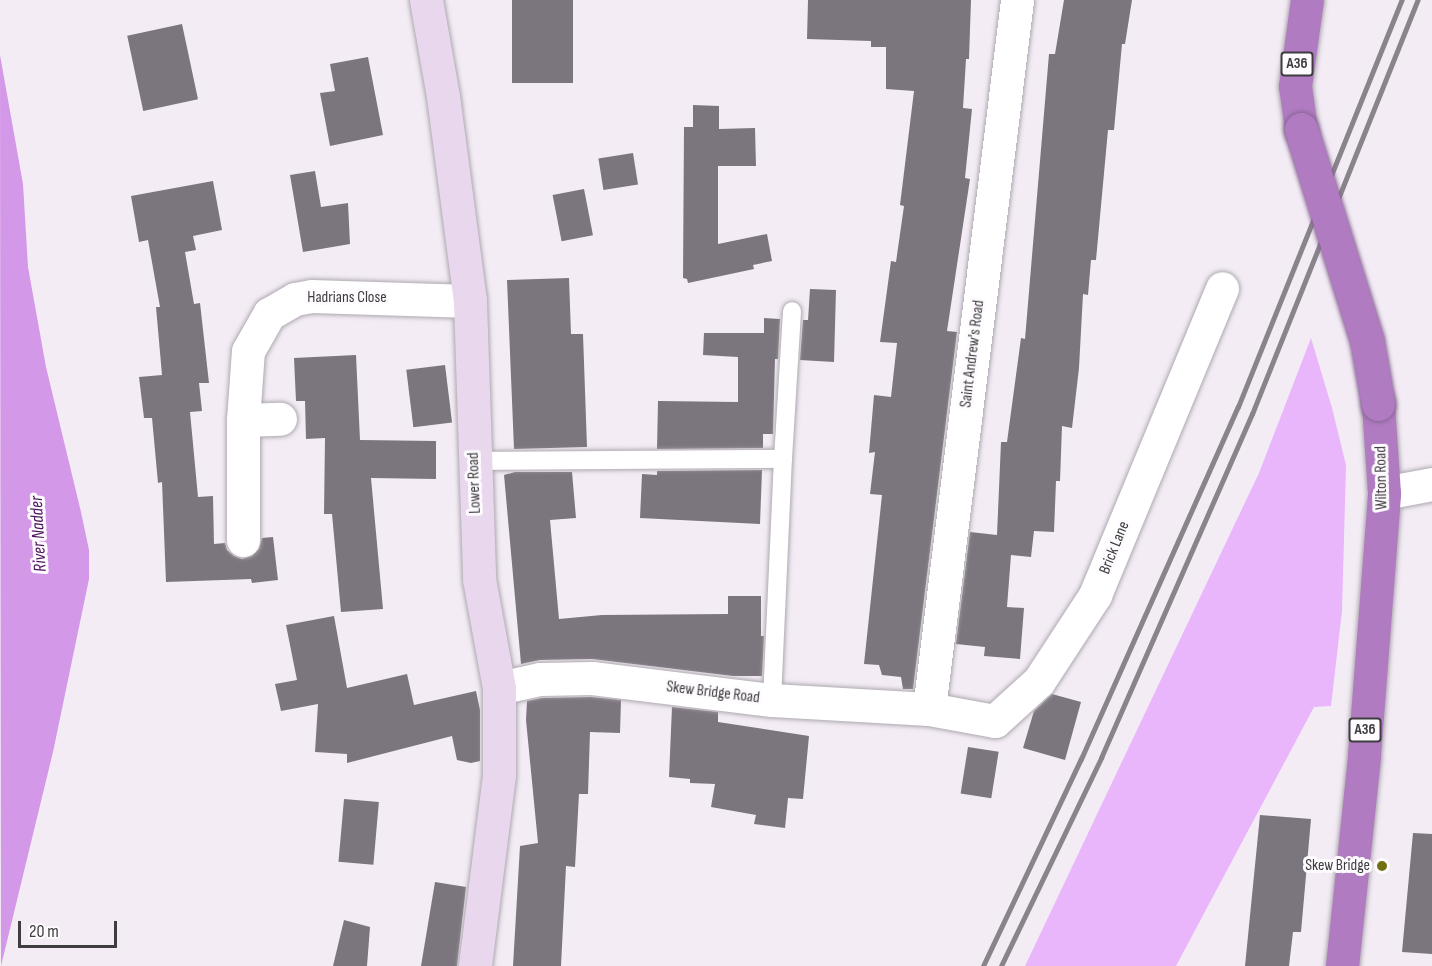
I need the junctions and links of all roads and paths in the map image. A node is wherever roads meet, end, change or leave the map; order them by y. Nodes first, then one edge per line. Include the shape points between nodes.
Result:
1 (426, 0) edge
2 (1017, 0) edge
3 (1307, 0) edge
4 (1222, 288) dead end
5 (470, 301) junction
6 (792, 311) dead end
7 (280, 419) dead end
8 (243, 420) junction
9 (783, 459) junction
10 (473, 461) junction
11 (1432, 484) edge
12 (1384, 493) junction
13 (243, 540) dead end
14 (500, 688) junction
15 (772, 700) junction
16 (929, 709) junction
17 (475, 966) edge
18 (1342, 966) edge

1 - 5 street, Lower Road
2 - 16 street, Saint Andrew's Road
3 - 12 highway, Wilton Road / A36, bridge via 1295,86 1301,129 1366,341 1378,404
4 - 16 street, Brick Lane via 1095,595 1039,681 995,721
5 - 8 street, Hadrians Close via 312,296 295,299 269,314 250,344
5 - 10 street, Lower Road
6 - 9 lane
7 - 8 street
8 - 13 street, Hadrians Close
9 - 10 lane
9 - 15 lane
10 - 14 street, Lower Road via 479,579
11 - 12 street
12 - 18 highway, Wilton Road / A36 via 1364,755
14 - 15 street, Skew Bridge Road via 540,679 592,678
14 - 17 street, Lower Road via 499,776
15 - 16 street, Skew Bridge Road

